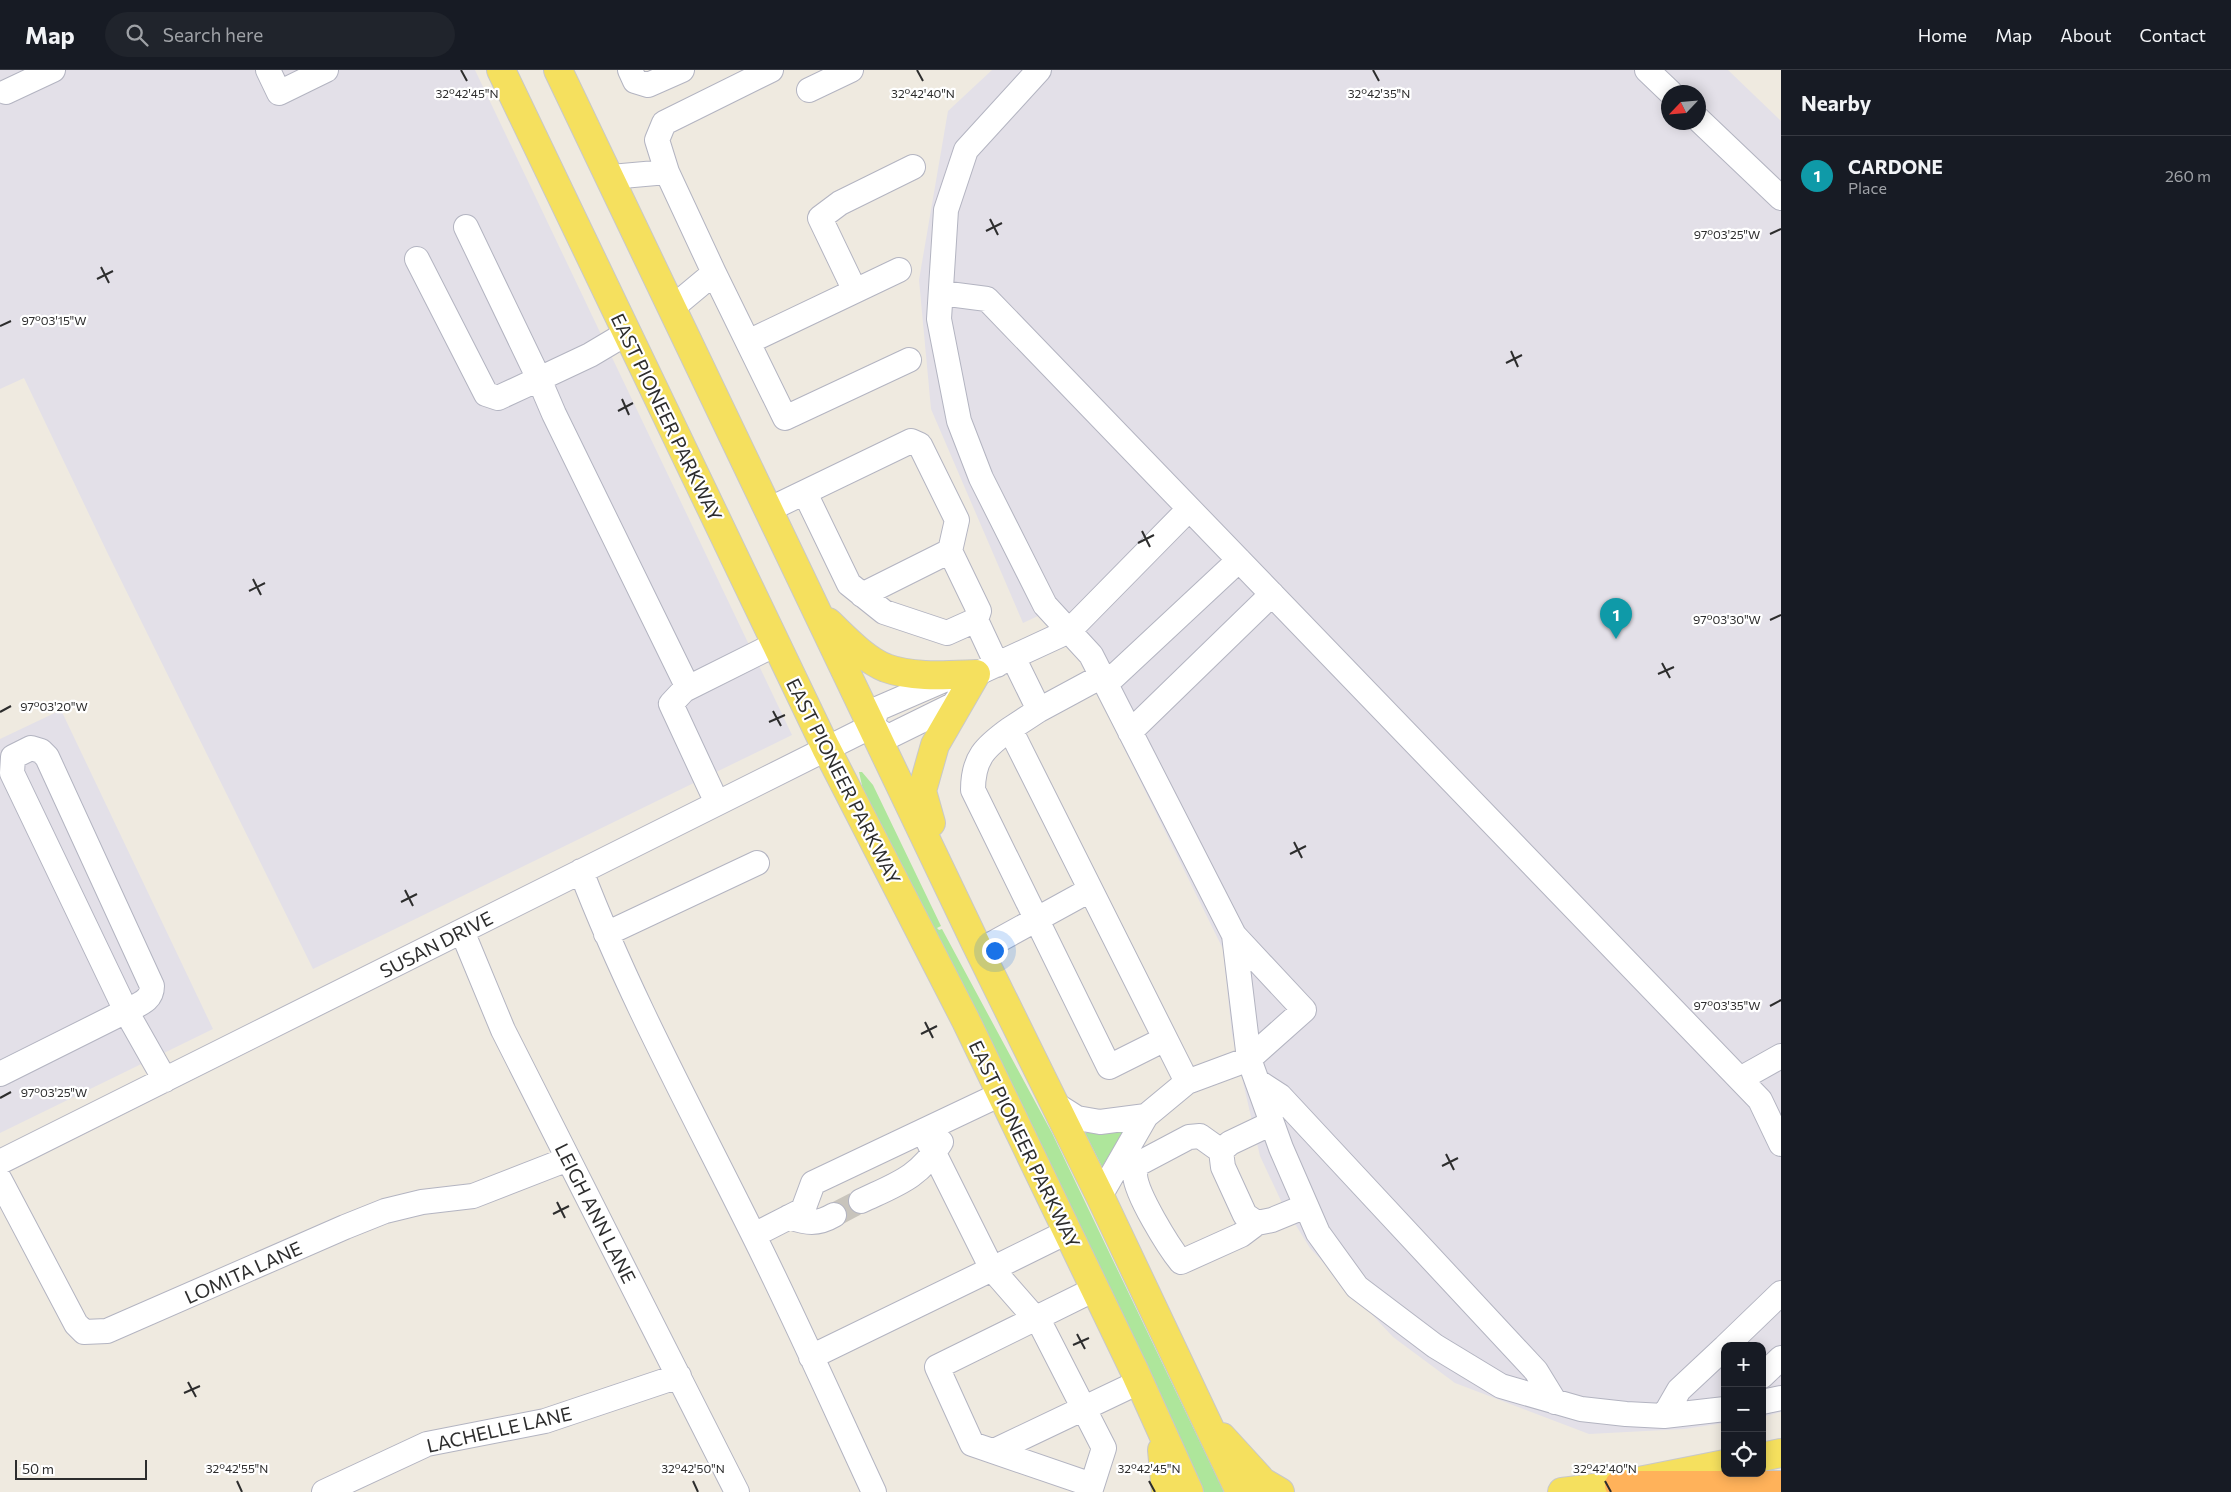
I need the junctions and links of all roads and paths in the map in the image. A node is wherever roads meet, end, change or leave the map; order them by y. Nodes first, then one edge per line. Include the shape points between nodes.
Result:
1 (52, 70) edge
2 (268, 70) edge
3 (326, 70) edge
4 (501, 70) edge
5 (558, 70) edge
6 (630, 70) edge
7 (682, 70) edge
8 (771, 70) edge
9 (851, 70) edge
10 (1039, 70) edge
11 (1647, 70) edge
12 (1663, 85) edge
13 (809, 90) dead end
14 (6, 92) dead end
15 (1706, 127) edge
16 (913, 167) dead end
17 (667, 172) junction
18 (611, 177) junction
19 (1781, 198) edge
20 (466, 227) dead end
21 (417, 259) dead end
22 (899, 270) dead end
23 (714, 273) junction
24 (855, 291) junction
25 (941, 293) junction
26 (672, 308) junction
27 (627, 333) junction
28 (748, 342) junction
29 (909, 360) dead end
30 (539, 379) junction
31 (805, 493) junction
32 (1190, 509) junction
33 (768, 510) junction
34 (950, 552) junction
35 (1239, 560) junction
36 (1272, 594) junction
37 (862, 595) junction
38 (817, 612) junction
39 (976, 620) junction
40 (1069, 631) junction
41 (776, 644) junction
42 (995, 666) junction
43 (1104, 680) junction
44 (688, 688) junction
45 (1039, 710) junction
46 (872, 726) junction
47 (1010, 729) junction
48 (1130, 732) junction
49 (826, 748) junction
50 (716, 803) junction
51 (757, 863) dead end
52 (582, 871) junction
53 (948, 884) junction
54 (1090, 890) junction
55 (1036, 919) junction
56 (462, 931) junction
57 (606, 934) junction
58 (1234, 935) junction
59 (979, 951) junction
60 (126, 1011) junction
61 (1165, 1039) junction
62 (1781, 1056) edge
63 (1253, 1070) junction
64 (0, 1074) edge
65 (1740, 1079) junction
66 (164, 1080) junction
67 (1187, 1082) junction
68 (993, 1098) junction
69 (1055, 1104) junction
70 (1775, 1114) edge
71 (1146, 1116) junction
72 (1272, 1123) junction
73 (923, 1131) junction
74 (1781, 1144) edge
75 (1221, 1151) junction
76 (934, 1153) junction
77 (568, 1159) junction
78 (0, 1162) edge
79 (0, 1180) edge
80 (1100, 1196) junction
81 (861, 1201) tunnel mouth
82 (1306, 1206) junction
83 (834, 1215) tunnel mouth
84 (789, 1217) junction
85 (1258, 1223) junction
86 (1067, 1232) junction
87 (754, 1235) junction
88 (992, 1268) junction
89 (1095, 1289) junction
90 (1781, 1293) edge
91 (1036, 1320) junction
92 (1729, 1342) edge
93 (1721, 1350) edge
94 (811, 1357) junction
95 (1781, 1358) edge
96 (1766, 1372) edge
97 (679, 1376) junction
98 (1139, 1382) junction
99 (1781, 1398) edge
100 (1766, 1401) edge
101 (1555, 1402) junction
102 (1083, 1407) junction
103 (1721, 1409) edge
104 (1664, 1416) junction
105 (1207, 1422) junction
106 (1160, 1429) junction
107 (994, 1451) junction
108 (1781, 1453) edge
109 (1766, 1456) edge
110 (1721, 1465) edge
111 (1619, 1485) junction
112 (1781, 1485) edge
113 (1091, 1489) edge
114 (324, 1492) edge
115 (737, 1492) edge
116 (874, 1492) edge
117 (1166, 1492) edge
118 (1189, 1492) edge
119 (1240, 1492) edge
120 (1280, 1492) edge
121 (1562, 1492) edge

1 - 14 street
2 - 3 street via 279,93
4 - 27 main road, EAST PIONEER PARKWAY
5 - 18 main road
6 - 7 street via 635,81 648,85
8 - 17 street via 664,123 657,140
9 - 13 street
10 - 25 street via 966,150 946,210
11 - 12 street
15 - 19 street
16 - 24 street via 840,203 820,218
17 - 18 street
17 - 23 street
18 - 26 main road
20 - 30 street
21 - 30 street via 486,394 498,398
22 - 24 street
23 - 26 street
23 - 28 street
24 - 28 street
25 - 32 street via 987,299
25 - 40 street via 939,319 959,421 981,478 1045,605
26 - 33 main road
27 - 30 street
27 - 41 main road, EAST PIONEER PARKWAY
28 - 29 street via 785,418
30 - 44 street
31 - 33 street
31 - 34 street via 911,441 920,445 957,520
31 - 37 street via 849,584
32 - 35 street
32 - 40 street
33 - 38 main road
34 - 37 street
34 - 39 street via 979,611
35 - 36 street
35 - 43 street
36 - 48 street
36 - 65 street
37 - 39 street via 884,612 947,633
38 - 42 main road via 851,645 886,668 929,675
38 - 46 main road
39 - 42 street
40 - 42 street
40 - 43 street via 1092,655
41 - 44 street
41 - 49 main road, EAST PIONEER PARKWAY
42 - 45 street
42 - 46 street via 953,704 888,737
42 - 53 main road via 935,744 922,791
43 - 45 street
43 - 48 street
44 - 50 street via 671,704
45 - 47 street
46 - 49 street, SUSAN DRIVE
46 - 53 main road
47 - 54 street
47 - 55 street via 982,754 973,770 973,790
48 - 58 street
49 - 50 street, SUSAN DRIVE
49 - 68 main road, EAST PIONEER PARKWAY
50 - 52 street, SUSAN DRIVE
51 - 57 street
52 - 56 street, SUSAN DRIVE
52 - 57 street
53 - 59 main road
54 - 55 street
54 - 61 street
55 - 59 street
55 - 61 street via 1109,1067
56 - 66 street, SUSAN DRIVE
56 - 77 street, LEIGH ANN LANE via 503,1030
57 - 87 street
58 - 63 street
58 - 63 street via 1304,1010
59 - 69 main road
60 - 60 street via 12,773 13,757 32,748 47,757 152,986 152,994 147,1001
60 - 64 street
60 - 66 street
61 - 67 street
62 - 65 street
63 - 67 street
63 - 72 street
63 - 101 street via 1523,1356
65 - 70 street
66 - 78 street, SUSAN DRIVE
67 - 71 street
68 - 73 street
68 - 76 street via 974,1118 953,1128
68 - 86 main road, EAST PIONEER PARKWAY
69 - 71 street via 1077,1118 1100,1122
69 - 80 main road
70 - 74 street
71 - 80 street
72 - 75 street via 1230,1143
72 - 82 street
73 - 76 street
73 - 84 street via 813,1183 804,1210
75 - 85 street via 1223,1167 1245,1215
75 - 85 street via 1200,1136 1188,1137 1138,1164 1135,1173 1138,1188 1171,1250 1181,1262 1241,1235
76 - 81 street via 915,1175
76 - 88 street
77 - 79 street, LOMITA LANE via 473,1196 422,1202 385,1211 107,1332 84,1332 76,1324
77 - 97 street, LEIGH ANN LANE
80 - 105 main road
82 - 85 street
82 - 101 street via 1318,1233 1357,1287 1435,1346 1502,1386
83 - 84 street via 810,1224
84 - 87 street
86 - 88 street
86 - 89 main road, EAST PIONEER PARKWAY
87 - 94 street
88 - 91 street
88 - 94 street
89 - 91 street
89 - 98 main road, EAST PIONEER PARKWAY
90 - 92 street
91 - 102 street
91 - 107 street via 937,1367 972,1444
93 - 104 street via 1680,1390
94 - 116 street
95 - 96 street
97 - 114 street, LACHELLE LANE via 545,1421 427,1444
97 - 115 street, LEIGH ANN LANE
98 - 102 street
98 - 106 main road, EAST PIONEER PARKWAY
99 - 100 street
101 - 104 street via 1581,1409
102 - 107 street
102 - 113 street via 1104,1448
103 - 104 street
105 - 119 main road
105 - 120 main road via 1264,1482
106 - 117 main road
106 - 118 main road, EAST PIONEER PARKWAY
107 - 113 street
108 - 109 main road
110 - 111 main road
111 - 112 highway
111 - 121 main road

